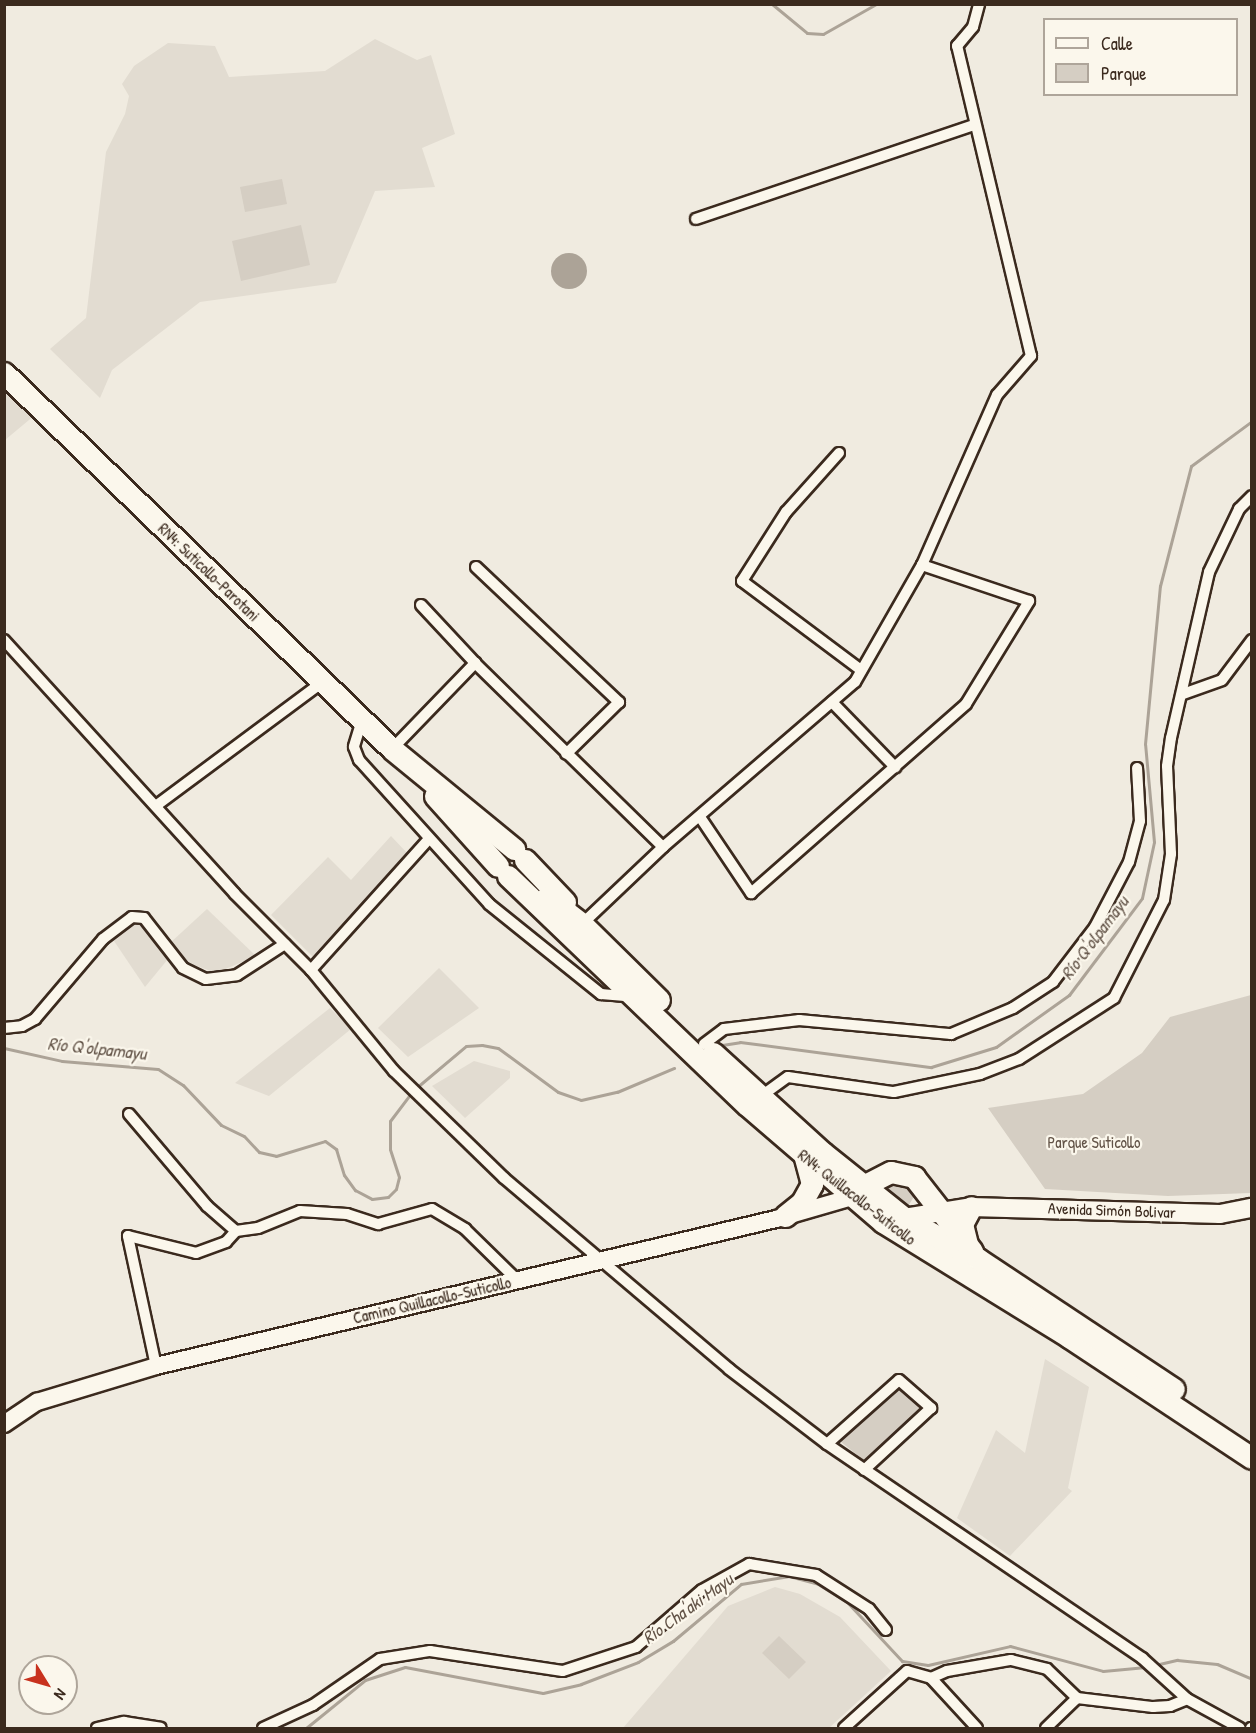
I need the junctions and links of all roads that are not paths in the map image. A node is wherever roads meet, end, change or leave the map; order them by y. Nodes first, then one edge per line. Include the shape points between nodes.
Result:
1 (979, 4) edge
2 (974, 125) junction
3 (696, 219) dead end
4 (4, 373) edge
5 (838, 453) dead end
6 (1251, 496) edge
7 (922, 565) junction
8 (476, 567) dead end
9 (421, 604) dead end
10 (4, 640) edge
11 (1251, 640) edge
12 (475, 663) junction
13 (861, 670) junction
14 (321, 683) junction
15 (1183, 694) junction
16 (831, 702) junction
17 (362, 720) junction
18 (392, 749) junction
19 (566, 754) junction
20 (895, 767) junction
21 (1137, 768) dead end
22 (414, 770) junction
23 (157, 805) junction
24 (700, 818) junction
25 (428, 840) junction
26 (663, 847) junction
27 (511, 863) junction
28 (582, 924) junction
29 (285, 944) junction
30 (311, 970) junction
31 (635, 997) junction
32 (4, 1028) edge
33 (704, 1044) junction
34 (760, 1097) junction
35 (129, 1114) dead end
36 (805, 1147) junction
37 (884, 1174) junction
38 (927, 1191) junction
39 (858, 1192) junction
40 (971, 1207) junction
41 (1251, 1208) edge
42 (940, 1212) junction
43 (785, 1216) junction
44 (904, 1218) junction
45 (883, 1222) junction
46 (236, 1231) junction
47 (972, 1252) junction
48 (603, 1258) junction
49 (517, 1280) junction
50 (156, 1365) junction
51 (4, 1424) edge
52 (1251, 1443) edge
53 (827, 1444) junction
54 (1251, 1458) edge
55 (864, 1470) junction
56 (886, 1630) dead end
57 (931, 1678) junction
58 (1077, 1698) junction
59 (1187, 1699) junction
60 (98, 1728) edge
61 (161, 1728) edge
62 (263, 1728) edge
63 (844, 1728) edge
64 (977, 1728) edge
65 (1046, 1728) edge
66 (1240, 1728) edge

1 - 2 street via 973,27 957,46
2 - 3 street
2 - 7 street via 1031,356 997,395
4 - 14 highway, RN4: Suticollo-Parotani
5 - 13 street via 786,512 742,581
6 - 15 street via 1239,509 1209,572
7 - 13 street
7 - 20 street via 1029,601 966,704
8 - 19 street via 619,702
9 - 12 street
10 - 23 street
11 - 15 street via 1222,680
12 - 18 street
12 - 19 street
13 - 16 street
14 - 17 highway, RN4: Suticollo-Parotani
14 - 23 street
15 - 34 street via 1167,766 1171,854 1164,900 1114,998 1019,1059 980,1074 894,1092 788,1077
16 - 20 street
16 - 24 street
17 - 18 highway, RN4: Suticollo-Parotani
17 - 25 street via 354,747 359,760
18 - 22 highway, RN4: Suticollo-Parotani
19 - 26 street
20 - 24 street via 751,893
21 - 33 street via 1140,820 1129,862 1095,927 1053,981 1013,1008 951,1034 799,1020 724,1029
22 - 27 highway, RN4: Suticollo-Parotani
22 - 27 highway, RN4: Suticollo-Parotani
23 - 29 street
24 - 26 street
25 - 30 street
25 - 31 street via 489,904 600,994
26 - 28 street
27 - 28 highway, RN4: Quillacollo-Suticollo
27 - 31 highway, RN4: Quillacollo-Suticollo
28 - 33 highway, RN4: Quillacollo-Suticollo
29 - 30 street
29 - 32 street via 237,975 206,979 183,968 144,918 132,917 103,939 35,1019
30 - 48 street via 418,1096 504,1178
31 - 36 highway, RN4: Quillacollo-Suticollo
33 - 34 highway, RN4: Quillacollo-Suticollo
34 - 36 highway, RN4: Quillacollo-Suticollo
35 - 46 street via 207,1206
36 - 37 highway
36 - 39 highway, RN4: Quillacollo-Suticollo
36 - 43 highway via 812,1184 802,1202
37 - 38 highway via 904,1172
37 - 39 highway
38 - 40 main road, Avenida Simón Bolivar
38 - 42 highway
39 - 43 main road, Camino Quillacollo-Suticollo
39 - 44 highway, RN4: Quillacollo-Suticollo
39 - 45 highway, RN4: Quillacollo-Suticollo
40 - 41 main road, Avenida Simón Bolivar via 1220,1214
40 - 42 main road, Avenida Simón Bolivar
40 - 47 highway via 962,1224
42 - 44 main road, Avenida Simón Bolivar
42 - 47 highway
43 - 48 main road, Camino Quillacollo-Suticollo
44 - 45 main road, Avenida Simón Bolivar
44 - 47 highway, RN4: Quillacollo-Suticollo
45 - 54 highway, RN4: Quillacollo-Suticollo via 1069,1337
46 - 49 street via 258,1228 281,1216 307,1210 347,1214 378,1224 432,1209 465,1229
46 - 50 street via 226,1242 196,1253 128,1236
47 - 52 highway, RN4: Quillacollo-Suticollo
48 - 49 main road, Camino Quillacollo-Suticollo
48 - 53 street via 729,1369
49 - 50 main road, Camino Quillacollo-Suticollo
50 - 51 main road, Camino Quillacollo-Suticollo via 37,1402
53 - 55 street
53 - 55 street via 899,1380 931,1408
55 - 59 street via 1142,1658 1163,1673
56 - 62 street via 868,1609 816,1575 749,1564 702,1590 636,1647 563,1671 430,1651 380,1659 313,1705
57 - 58 street via 947,1671 1011,1660 1047,1669
57 - 63 street via 907,1671
57 - 64 street
58 - 59 street via 1153,1707
58 - 65 street
59 - 66 street
60 - 61 street via 132,1722

